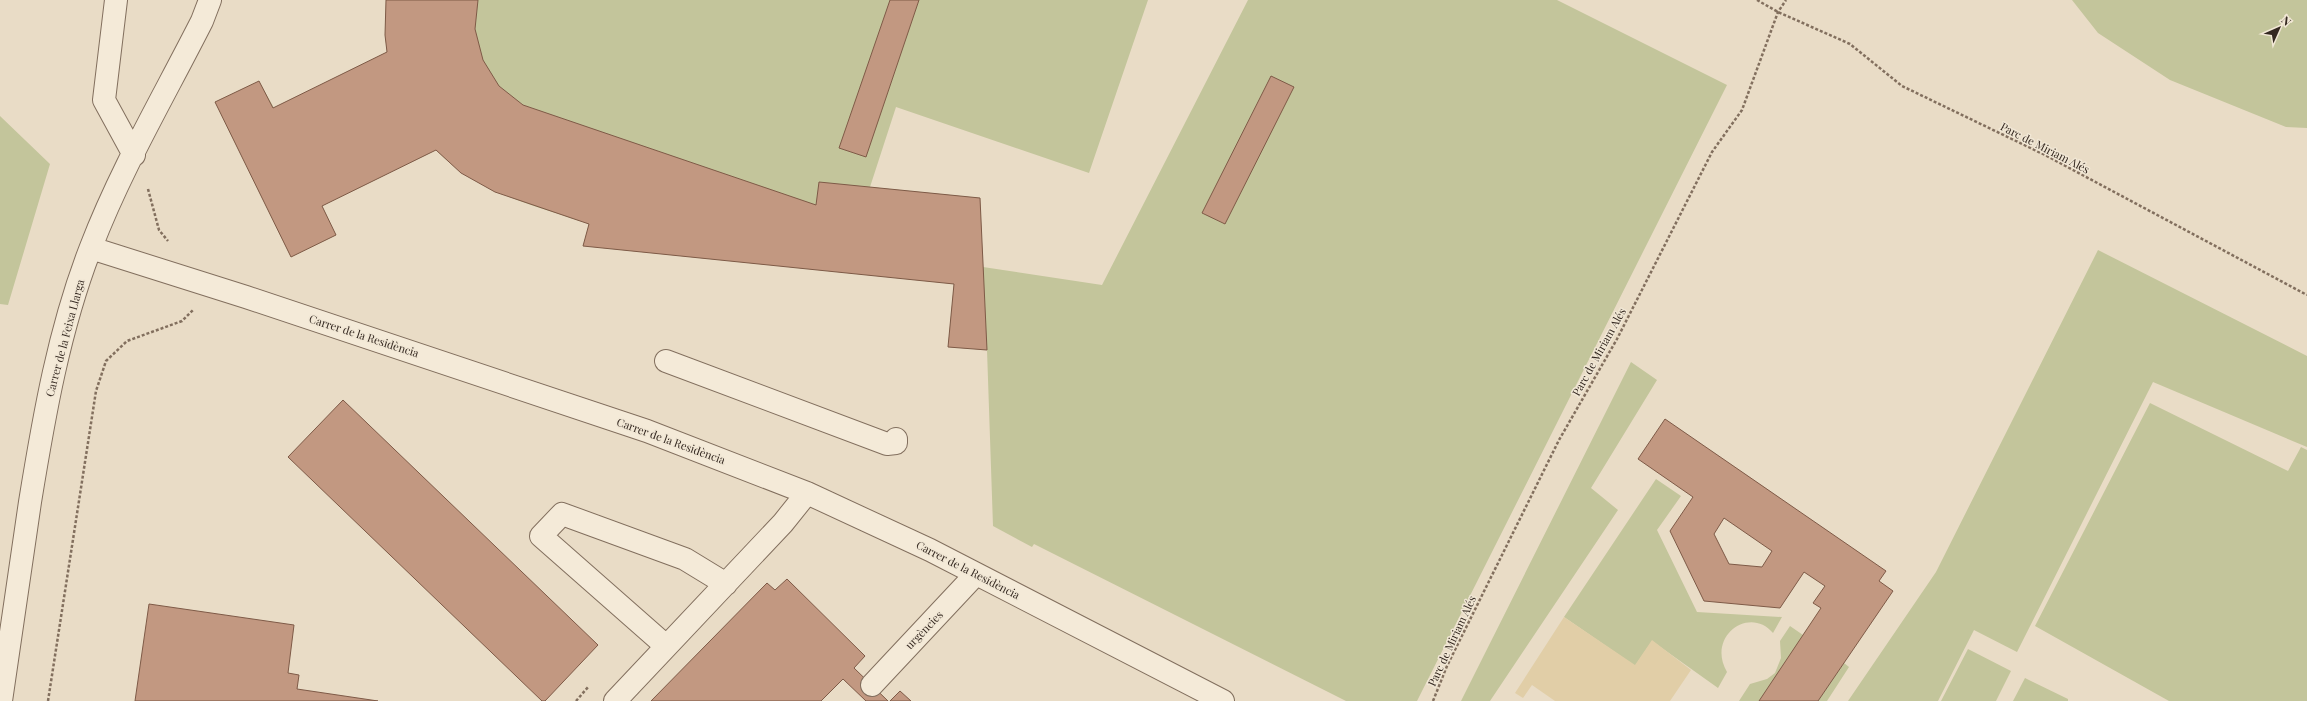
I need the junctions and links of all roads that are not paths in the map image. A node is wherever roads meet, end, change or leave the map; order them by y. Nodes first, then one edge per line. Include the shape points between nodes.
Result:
1 (116, 0) edge
2 (210, 0) edge
3 (134, 155) junction
4 (91, 248) junction
5 (666, 361) dead end
6 (896, 439) dead end
7 (807, 493) junction
8 (976, 574) junction
9 (726, 584) junction
10 (666, 646) junction
11 (872, 685) dead end
12 (1, 701) edge
13 (615, 701) edge
14 (1223, 701) edge

1 - 3 street via 104,100
2 - 3 street, Carrer de la Feixa Llarga via 199,28
3 - 4 street, Carrer de la Feixa Llarga
4 - 7 street, Carrer de la Residència via 639,428
4 - 12 street, Carrer de la Feixa Llarga via 70,309 53,374 38,454
5 - 6 street via 887,444 896,443
7 - 8 street, Carrer de la Residència
7 - 9 street via 783,523
8 - 11 street, urgències
8 - 14 street, Carrer de la Residència
9 - 10 street
9 - 10 street via 685,559 562,514 541,536
10 - 13 street

